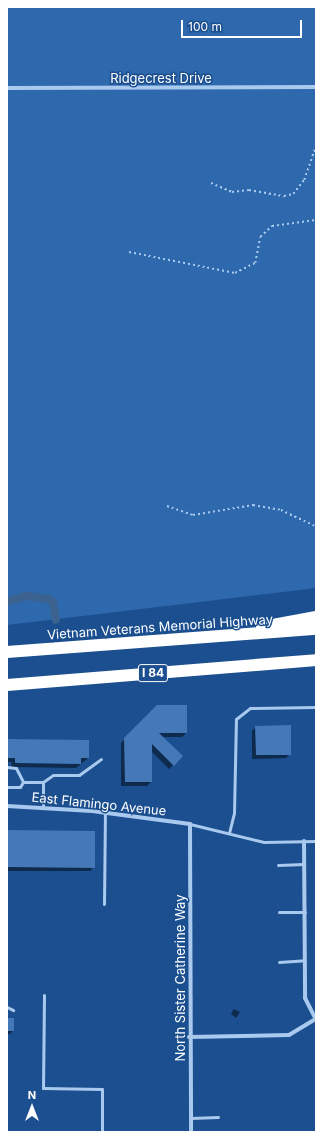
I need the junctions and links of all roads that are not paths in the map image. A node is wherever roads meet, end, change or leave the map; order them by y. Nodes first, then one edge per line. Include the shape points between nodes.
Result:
1 (316, 87) edge
2 (7, 88) edge
3 (316, 616) edge
4 (316, 629) edge
5 (217, 637) junction
6 (7, 652) edge
7 (316, 661) edge
8 (7, 684) edge
9 (316, 707) edge
10 (102, 759) dead end
11 (7, 768) edge
12 (23, 782) junction
13 (43, 782) junction
14 (7, 787) edge
15 (7, 806) edge
16 (43, 808) junction
17 (105, 813) junction
18 (190, 824) junction
19 (229, 833) junction
20 (304, 841) junction
21 (316, 841) edge
22 (278, 864) dead end
23 (304, 864) junction
24 (104, 904) dead end
25 (279, 912) dead end
26 (304, 912) junction
27 (305, 960) junction
28 (279, 962) dead end
29 (44, 995) dead end
30 (7, 1007) edge
31 (13, 1010) dead end
32 (316, 1020) edge
33 (189, 1037) junction
34 (218, 1117) dead end
35 (191, 1118) junction
36 (102, 1132) edge
37 (191, 1132) edge

1 - 2 street, Ridgecrest Drive
3 - 5 highway
4 - 5 highway, Vietnam Veterans Memorial Highway
5 - 6 highway, Vietnam Veterans Memorial Highway
7 - 8 highway, I 84
9 - 19 lane via 250,708 236,719 234,813
10 - 13 lane via 79,775 53,775
11 - 12 lane via 16,768
12 - 13 lane
12 - 14 lane via 20,787
13 - 16 lane
15 - 16 street, East Flamingo Avenue
16 - 17 street, East Flamingo Avenue
17 - 18 street, East Flamingo Avenue
17 - 24 lane
18 - 19 lane
18 - 33 street, North Sister Catherine Way
19 - 20 lane via 264,842
20 - 21 lane
20 - 23 street
22 - 23 lane
23 - 26 street
25 - 26 lane
26 - 27 street
27 - 28 lane
27 - 32 street via 305,998
29 - 36 lane via 43,1088 102,1089
30 - 31 lane
32 - 33 street via 289,1035 275,1037
33 - 35 street, North Sister Catherine Way
34 - 35 lane
35 - 37 street, North Sister Catherine Way

